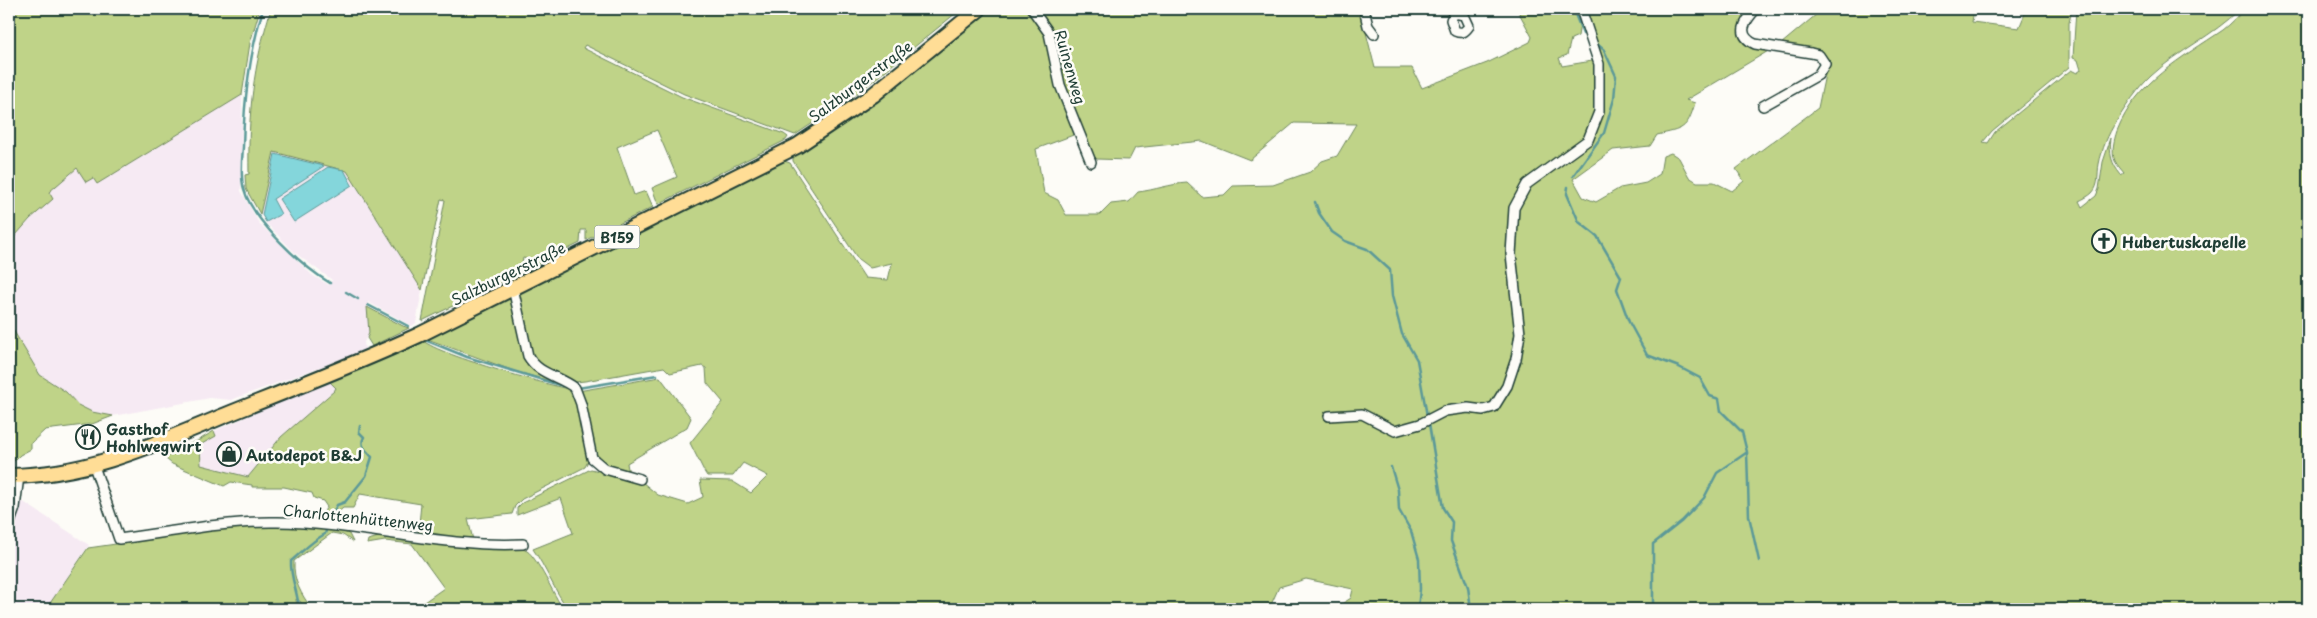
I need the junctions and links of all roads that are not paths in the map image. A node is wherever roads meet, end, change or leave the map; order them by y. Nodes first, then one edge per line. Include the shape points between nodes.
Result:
1 (979, 9) edge
2 (1032, 9) edge
3 (1364, 9) edge
4 (1581, 9) edge
5 (1756, 9) edge
6 (1374, 34) dead end
7 (1763, 106) dead end
8 (1091, 162) dead end
9 (513, 288) junction
10 (1328, 416) dead end
11 (94, 466) junction
12 (14, 476) edge
13 (640, 479) dead end
14 (9, 525) edge
15 (524, 544) dead end

1 - 9 main road, Salzburgerstraße / B159 via 873,95 798,146
2 - 8 street, Ruinenweg via 1049,33 1060,85
3 - 6 street via 1368,26
4 - 10 street via 1599,64 1599,112 1588,140 1527,184 1514,208 1511,254 1520,334 1516,359 1494,407 1446,411 1420,424 1395,431 1362,414
5 - 7 street via 1744,27 1748,40 1819,55 1825,64 1818,75
9 - 11 main road, Salzburgerstraße / B159 via 364,360 155,445
9 - 13 street via 528,356 541,371 575,388 592,458 605,469
11 - 12 main road, Salzburgerstraße / B159
11 - 15 street, Charlottenhüttenweg via 119,539 222,525 277,522 350,527 462,542
12 - 14 street via 15,508

